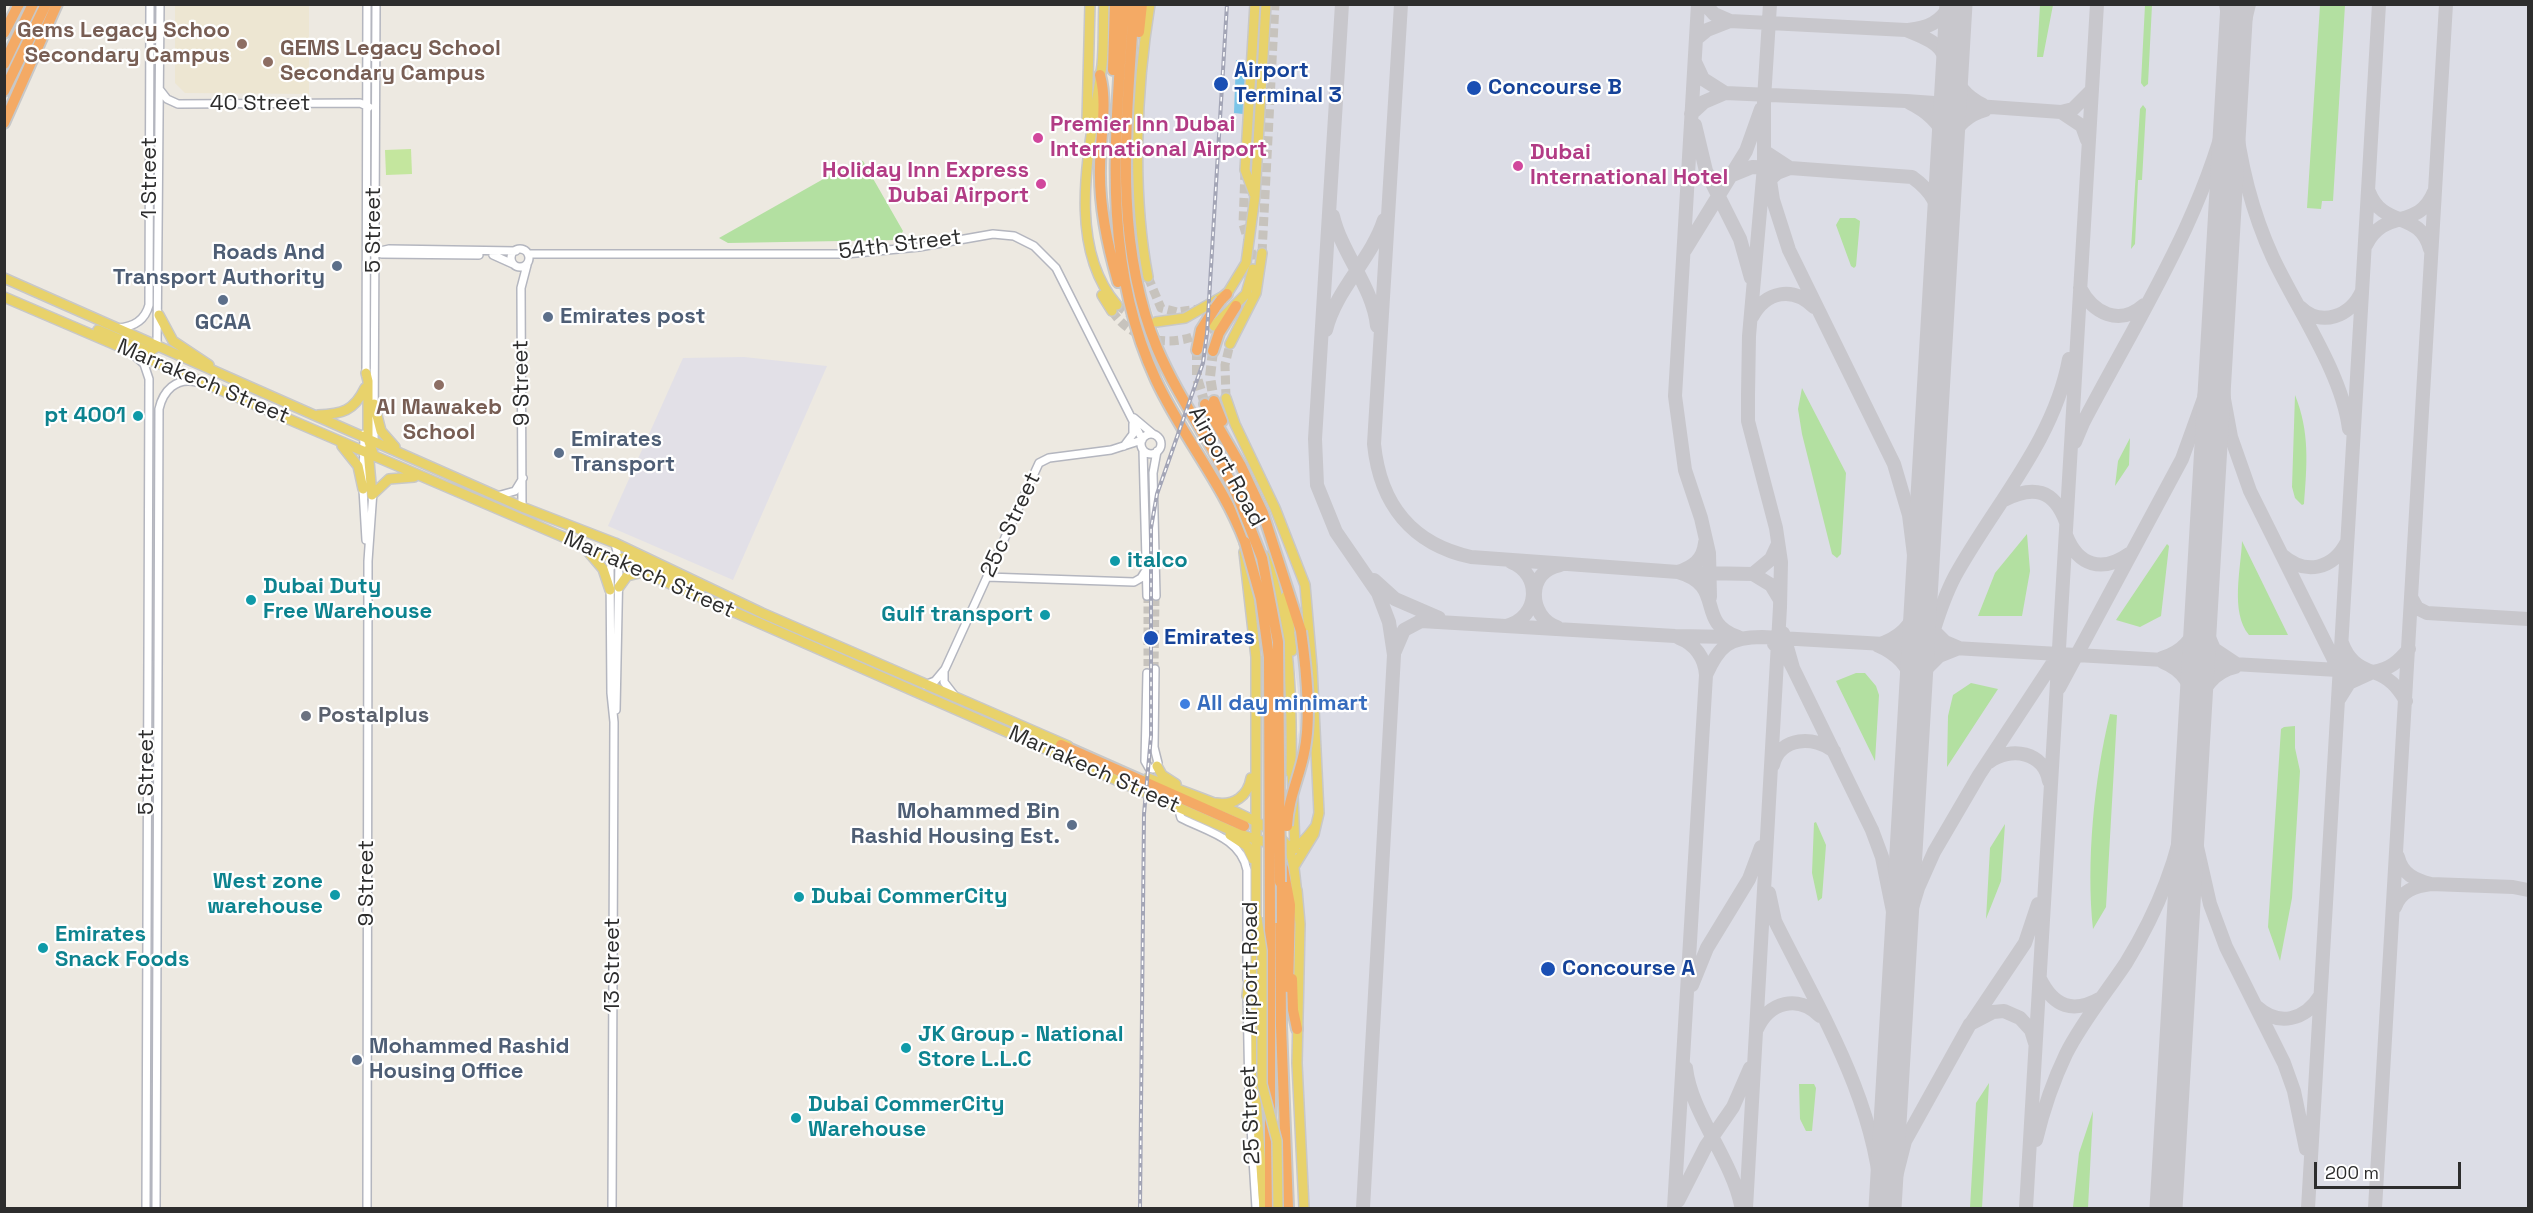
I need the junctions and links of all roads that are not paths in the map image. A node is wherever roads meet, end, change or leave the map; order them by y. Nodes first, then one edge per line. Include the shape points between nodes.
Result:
1 (19, 4) edge
2 (33, 4) edge
3 (46, 4) edge
4 (57, 4) edge
5 (150, 4) edge
6 (160, 4) edge
7 (367, 4) edge
8 (376, 4) edge
9 (1090, 4) edge
10 (1124, 4) edge
11 (1134, 4) edge
12 (1142, 4) edge
13 (1150, 4) edge
14 (1255, 4) edge
15 (1266, 4) edge
16 (1107, 5) edge
17 (4, 33) edge
18 (4, 63) edge
19 (1100, 75) junction
20 (160, 90) junction
21 (4, 91) edge
22 (1128, 100) junction
23 (178, 104) junction
24 (366, 104) junction
25 (160, 105) junction
26 (349, 105) junction
27 (150, 112) junction
28 (366, 119) junction
29 (4, 123) edge
30 (1115, 124) junction
31 (1088, 163) junction
32 (375, 168) junction
33 (366, 177) junction
34 (1255, 196) junction
35 (375, 230) junction
36 (516, 251) junction
37 (374, 252) junction
38 (389, 252) junction
39 (1262, 252) tunnel mouth
40 (528, 254) junction
41 (565, 254) junction
42 (365, 259) junction
43 (528, 263) junction
44 (514, 264) junction
45 (1255, 276) junction
46 (1148, 277) tunnel mouth
47 (4, 278) edge
48 (374, 279) junction
49 (18, 284) junction
50 (4, 285) edge
51 (521, 288) junction
52 (4, 297) edge
53 (1218, 302) junction
54 (1239, 303) junction
55 (1114, 308) tunnel mouth
56 (159, 315) junction
57 (1156, 322) dead end
58 (72, 326) junction
59 (1214, 326) tunnel mouth
60 (114, 328) junction
61 (1139, 335) junction
62 (1230, 344) tunnel mouth
63 (157, 346) junction
64 (123, 348) junction
65 (1197, 350) tunnel mouth
66 (1213, 351) tunnel mouth
67 (214, 371) junction
68 (366, 373) junction
69 (210, 386) junction
70 (365, 388) junction
71 (1226, 398) tunnel mouth
72 (1210, 403) tunnel mouth
73 (374, 404) junction
74 (313, 416) junction
75 (1132, 418) junction
76 (312, 429) junction
77 (1154, 435) junction
78 (1142, 439) junction
79 (336, 440) junction
80 (1126, 446) junction
81 (369, 447) junction
82 (1143, 449) junction
83 (1157, 452) junction
84 (404, 454) junction
85 (436, 468) junction
86 (425, 478) junction
87 (523, 478) junction
88 (363, 489) junction
89 (372, 495) junction
90 (497, 496) junction
91 (1238, 497) junction
92 (148, 507) junction
93 (522, 507) junction
94 (158, 508) junction
95 (551, 531) junction
96 (614, 542) junction
97 (1245, 542) junction
98 (582, 545) junction
99 (1278, 556) junction
100 (368, 558) junction
101 (617, 559) junction
102 (994, 562) junction
103 (1146, 570) junction
104 (643, 572) junction
105 (987, 577) junction
106 (1006, 579) junction
107 (614, 588) junction
108 (728, 596) junction
109 (1147, 596) tunnel mouth
110 (1156, 596) tunnel mouth
111 (945, 669) junction
112 (1155, 669) tunnel mouth
113 (1147, 673) tunnel mouth
114 (1289, 683) junction
115 (925, 686) junction
116 (957, 699) junction
117 (1255, 704) junction
118 (1061, 745) junction
119 (1254, 755) junction
120 (1157, 766) junction
121 (1292, 768) junction
122 (1150, 779) junction
123 (1197, 795) junction
124 (1178, 807) junction
125 (1249, 823) junction
126 (1219, 825) junction
127 (1264, 825) junction
128 (1315, 827) junction
129 (1259, 839) junction
130 (1283, 841) junction
131 (1295, 865) junction
132 (1255, 868) junction
133 (1283, 868) dead end
134 (1280, 882) junction
135 (1297, 895) junction
136 (1257, 918) junction
137 (1257, 931) junction
138 (1290, 932) junction
139 (1248, 996) junction
140 (1297, 1029) junction
141 (1286, 1113) junction
142 (146, 1209) edge
143 (156, 1209) edge
144 (367, 1209) edge
145 (612, 1209) edge
146 (1256, 1209) edge
147 (1264, 1209) edge
148 (1270, 1209) edge
149 (1278, 1209) edge
150 (1288, 1209) edge
151 (1304, 1209) edge

1 - 17 highway
2 - 18 highway
3 - 21 highway
4 - 29 highway
5 - 27 street, 1 Street
6 - 20 street, 1 Street
7 - 24 street, 5 Street
8 - 32 street, 5 Street
9 - 31 main road
10 - 30 highway, Airport Road
11 - 22 highway, Airport Road
12 - 22 highway
13 - 46 main road via 1138,192
14 - 34 main road via 1245,170
15 - 34 main road
16 - 19 main road
16 - 30 highway
19 - 31 main road
19 - 61 highway via 1103,220 1122,296
20 - 23 street, 40 Street
20 - 25 street, 1 Street
22 - 91 highway, Airport Road via 1126,210 1140,298 1170,375
23 - 25 street
23 - 26 street, 40 Street
24 - 26 street, 40 Street
24 - 28 street, 5 Street
24 - 32 street via 372,117
25 - 27 street
25 - 56 street, 1 Street
26 - 28 street
27 - 60 street, 1 Street via 149,305 145,316 135,324
28 - 33 street, 5 Street
30 - 61 highway, Airport Road via 1117,238
31 - 55 main road via 1089,253 1097,278
32 - 35 street, 5 Street
33 - 37 street via 369,245
33 - 42 street, 5 Street
34 - 53 main road via 1249,255 1242,272
35 - 37 street, 5 Street
35 - 38 street
36 - 38 street
36 - 40 street
36 - 44 street via 512,255
37 - 38 street
37 - 42 street
37 - 48 street, 5 Street
38 - 44 street via 492,255
38 - 48 street
39 - 45 main road
40 - 41 street, 54th Street
40 - 43 street
41 - 43 street, 54th Street via 539,257
41 - 75 street, 54th Street via 846,254 926,246 983,235 1014,236 1039,249 1056,268
42 - 68 street, 5 Street
43 - 44 street via 519,267
43 - 51 street, 9 Street
44 - 51 street, 9 Street
45 - 54 main road
45 - 62 main road via 1254,297
47 - 49 main road, Marrakech Street
48 - 73 street, 5 Street
49 - 50 main road
49 - 60 main road, Marrakech Street
51 - 87 street, 9 Street
52 - 58 main road, Marrakech Street
53 - 54 main road
53 - 57 main road via 1185,318
53 - 65 highway via 1202,330
54 - 59 main road
54 - 66 highway via 1219,333
56 - 63 street, 1 Street
56 - 67 main road via 173,341
58 - 63 main road via 93,328 149,352
58 - 64 main road, Marrakech Street
60 - 63 main road, Marrakech Street
61 - 97 highway, Airport Road via 1161,392 1228,502
63 - 67 main road, Marrakech Street
64 - 69 main road, Marrakech Street
64 - 92 street, 5 Street via 140,360 149,380
67 - 74 main road, Marrakech Street
68 - 70 street, 5 Street
68 - 81 main road
69 - 76 main road, Marrakech Street
69 - 94 street, 5 Street via 182,382 169,388 160,402
70 - 74 main road via 348,411
70 - 81 street, 5 Street
71 - 128 main road via 1305,585 1319,809
72 - 99 highway via 1256,496
73 - 81 street, 5 Street
73 - 84 main road via 383,435
74 - 81 main road, Marrakech Street
75 - 77 street, 54th Street
75 - 78 street, 54th Street
75 - 80 street via 1133,434
76 - 79 main road, Marrakech Street
76 - 81 main road via 327,430
77 - 78 street
77 - 83 street via 1160,443
78 - 80 street, 25c Street
78 - 82 street
79 - 81 main road, Marrakech Street
79 - 88 main road via 355,460
80 - 82 street, 25c Street
80 - 102 street, 25c Street via 1049,458 1040,463
81 - 84 main road, Marrakech Street
81 - 85 main road
81 - 86 main road, Marrakech Street
81 - 88 street, 9 Street
81 - 89 main road
82 - 83 street via 1149,454
82 - 103 street
83 - 110 street via 1153,473
84 - 85 main road, Marrakech Street
85 - 90 main road, Marrakech Street
86 - 89 main road via 396,477
86 - 95 main road, Marrakech Street
87 - 90 street via 515,491
87 - 93 street, 9 Street
88 - 100 street, 9 Street
89 - 100 street, 9 Street
90 - 93 main road, Marrakech Street
91 - 114 main road via 1272,576
91 - 134 highway, Airport Road, bridge via 1262,558 1278,642
92 - 94 street
92 - 142 street, 5 Street
93 - 96 main road, Marrakech Street
94 - 143 street, 5 Street
95 - 96 main road via 611,551
95 - 98 main road, Marrakech Street
96 - 101 street, 13 Street
96 - 108 main road, Marrakech Street
97 - 117 main road via 1255,632
97 - 148 highway, Airport Road, bridge via 1262,599 1269,657
98 - 101 main road, Marrakech Street
98 - 107 main road
99 - 114 main road via 1291,632 1293,667
99 - 134 highway, bridge via 1300,631 1307,737 1289,801
100 - 144 street, 9 Street
101 - 104 main road, Marrakech Street
101 - 107 street, 13 Street via 610,569
101 - 108 main road via 627,557 716,596
102 - 105 street, 25c Street
102 - 106 street
103 - 106 street via 1134,582
103 - 109 street
104 - 107 main road via 630,574
104 - 124 main road, Marrakech Street
105 - 106 street
105 - 111 street, 25c Street
107 - 145 street, 13 Street
108 - 115 main road, Marrakech Street
111 - 115 street, 25c Street via 938,679
111 - 116 street via 944,682
112 - 120 street
113 - 120 street via 1145,761 1151,769
114 - 121 main road
115 - 116 main road, Marrakech Street
116 - 118 main road, Marrakech Street
117 - 119 main road
117 - 127 main road via 1258,807
118 - 122 main road, Marrakech Street
118 - 125 highway
119 - 123 main road via 1249,785 1239,799 1221,804
119 - 125 main road
120 - 123 main road via 1167,779
121 - 130 main road
121 - 130 main road via 1291,819
122 - 123 main road
122 - 125 main road
124 - 126 main road, Marrakech Street
124 - 139 street, 25 Street via 1181,818 1230,841 1246,863
125 - 127 main road
125 - 129 main road
126 - 129 main road, Marrakech Street
126 - 132 main road via 1247,846
127 - 130 main road
128 - 130 main road via 1304,841
128 - 131 main road
129 - 130 main road
129 - 132 main road
130 - 131 main road
130 - 135 main road via 1291,858
131 - 135 main road
132 - 136 main road
133 - 138 highway
134 - 141 highway, Airport Road
135 - 140 main road
136 - 137 main road
136 - 149 main road, bridge via 1262,951 1262,1084 1277,1141
137 - 139 main road via 1252,945
137 - 147 main road via 1256,1098
138 - 140 highway
138 - 141 highway
139 - 146 street, 25 Street
140 - 151 main road
141 - 150 highway, Airport Road

